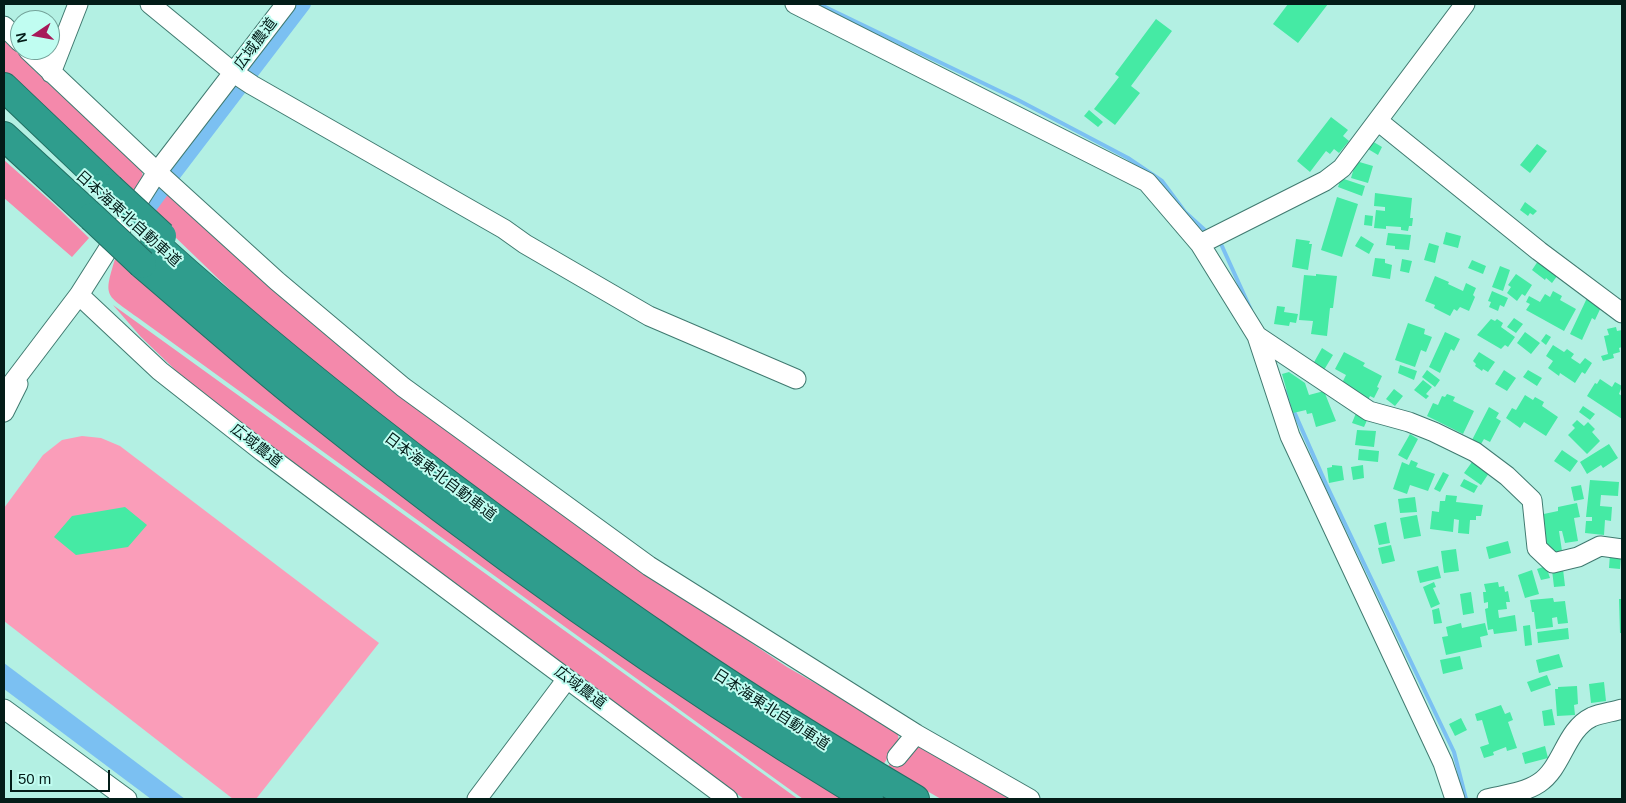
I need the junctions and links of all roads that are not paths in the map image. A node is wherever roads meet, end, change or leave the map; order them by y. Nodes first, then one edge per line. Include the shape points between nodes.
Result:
1 (78, 4) edge
2 (150, 4) edge
3 (286, 4) edge
4 (794, 4) edge
5 (1465, 4) edge
6 (38, 60) edge
7 (51, 73) junction
8 (234, 73) junction
9 (4, 87) edge
10 (4, 104) edge
11 (1378, 121) junction
12 (4, 136) edge
13 (4, 147) edge
14 (157, 172) junction
15 (68, 196) junction
16 (102, 201) junction
17 (1200, 244) junction
18 (153, 248) junction
19 (79, 295) junction
20 (1622, 312) edge
21 (1257, 336) junction
22 (33, 357) junction
23 (796, 379) dead end
24 (4, 394) edge
25 (4, 412) edge
26 (1622, 549) edge
27 (567, 678) junction
28 (4, 709) edge
29 (1622, 709) edge
30 (916, 734) junction
31 (897, 757) dead end
32 (127, 799) edge
33 (477, 799) edge
34 (728, 799) edge
35 (869, 799) edge
36 (915, 799) edge
37 (1030, 799) edge
38 (1455, 799) edge
39 (1487, 799) edge

1 - 7 street
2 - 8 street
3 - 8 street, 広域農道
4 - 17 street via 1147,182
5 - 11 street
6 - 7 street
7 - 14 street
8 - 14 street, 広域農道
8 - 23 street via 649,316
9 - 16 highway
10 - 16 highway, 日本海東北自動車道
11 - 17 street via 1342,168 1325,181
11 - 20 street
12 - 15 highway, 日本海東北自動車道
13 - 15 highway
14 - 19 street, 広域農道
14 - 30 street via 277,281 402,387 649,566
15 - 16 highway, 日本海東北自動車道
16 - 18 highway, 日本海東北自動車道
17 - 21 street
18 - 35 highway, 日本海東北自動車道 via 304,401 398,475 639,652
18 - 36 highway, 日本海東北自動車道 via 175,262 407,453 543,555 656,635
19 - 22 street
19 - 27 street, 広域農道 via 160,371 263,452
21 - 26 street via 1369,411 1434,432 1475,452 1508,476 1532,500 1537,548 1553,563 1600,546
21 - 38 street via 1290,436 1443,763
22 - 24 street
22 - 25 street
27 - 33 street
27 - 34 street, 広域農道
28 - 32 street
29 - 39 street via 1592,717 1578,727 1551,772 1539,783
30 - 31 street
30 - 37 street

